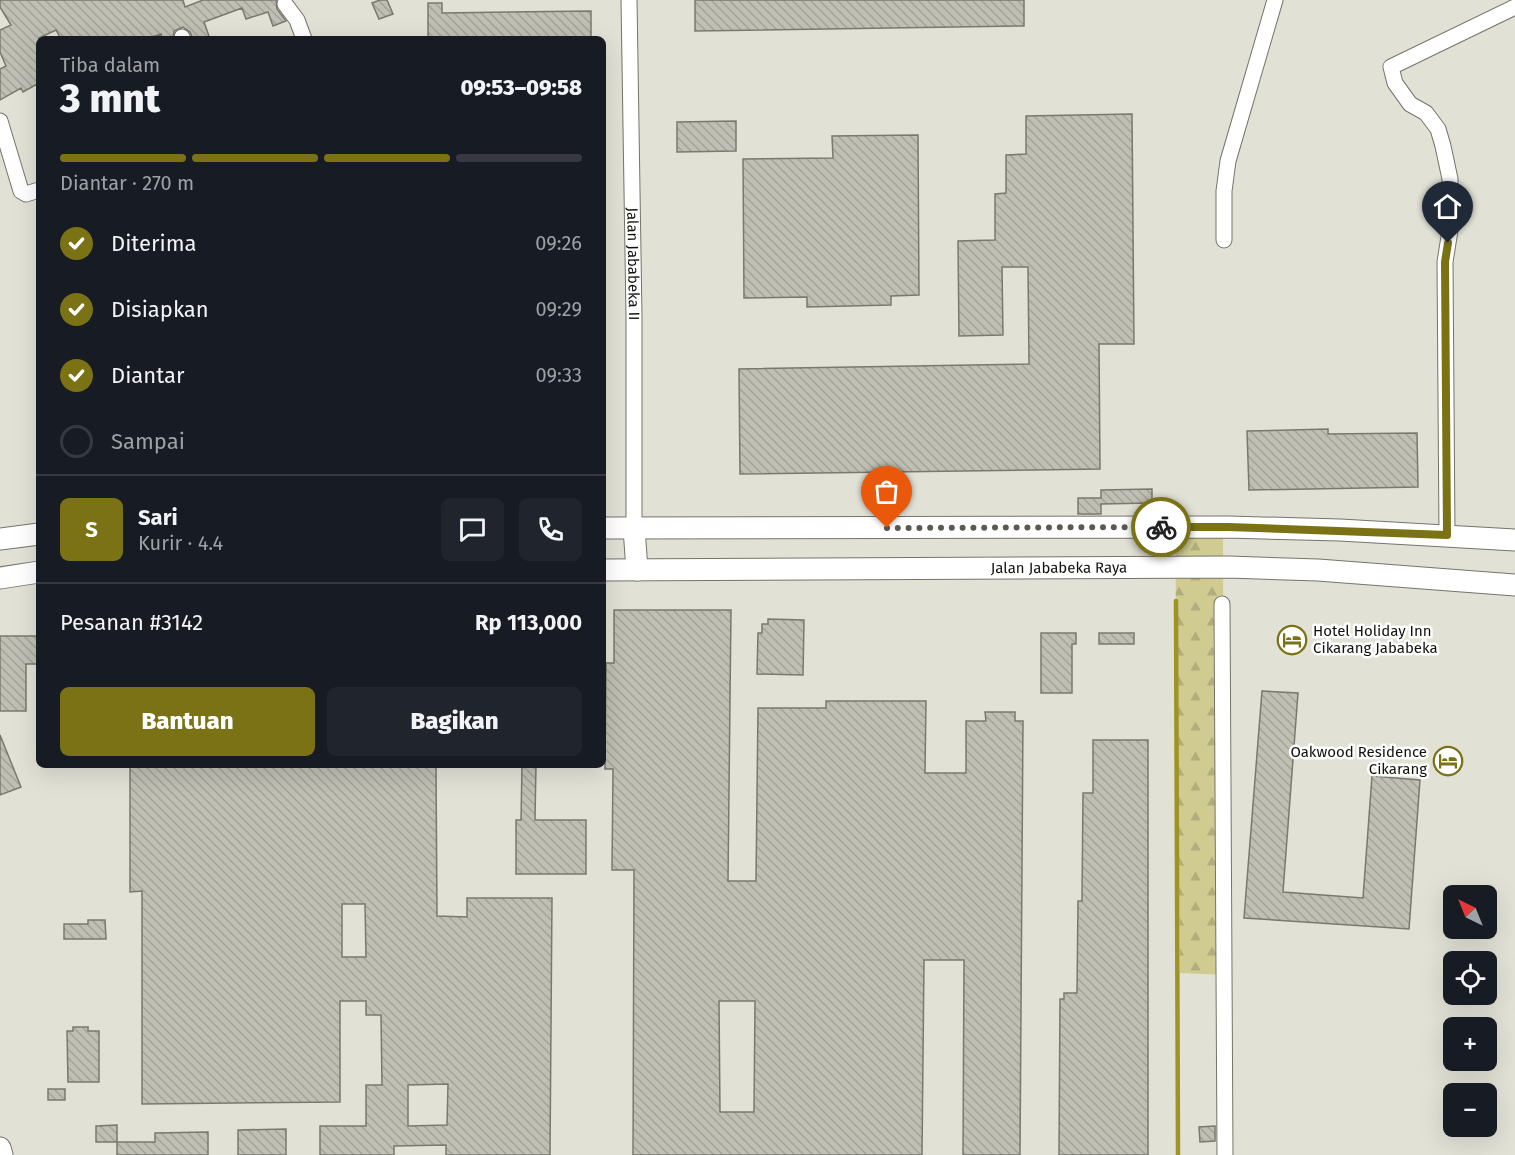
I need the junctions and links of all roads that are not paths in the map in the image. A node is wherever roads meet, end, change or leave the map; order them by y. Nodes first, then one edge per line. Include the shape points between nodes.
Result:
1 (628, 0) edge
2 (1275, 0) edge
3 (285, 4) dead end
4 (1515, 7) edge
5 (303, 36) edge
6 (0, 122) edge
7 (36, 191) edge
8 (1224, 240) dead end
9 (606, 528) edge
10 (634, 528) junction
11 (36, 534) edge
12 (1447, 535) junction
13 (0, 539) edge
14 (1515, 540) edge
15 (606, 570) edge
16 (637, 570) junction
17 (36, 572) edge
18 (0, 578) edge
19 (1515, 585) edge
20 (1222, 604) dead end
21 (0, 1148) edge
22 (2, 1155) edge
23 (1225, 1155) edge

1 - 10 street, Jalan Jababeka II
2 - 8 street via 1228,161
3 - 5 street
4 - 12 street via 1391,67 1395,83 1410,104 1426,113 1438,129 1450,179 1445,262
6 - 7 street via 21,191 26,194
9 - 10 main road
10 - 12 main road via 1228,527
10 - 16 main road
11 - 13 main road
12 - 14 main road
15 - 16 main road, Jalan Jababeka Raya
16 - 19 main road, Jalan Jababeka Raya via 1225,567
17 - 18 main road
20 - 23 street
21 - 22 main road

